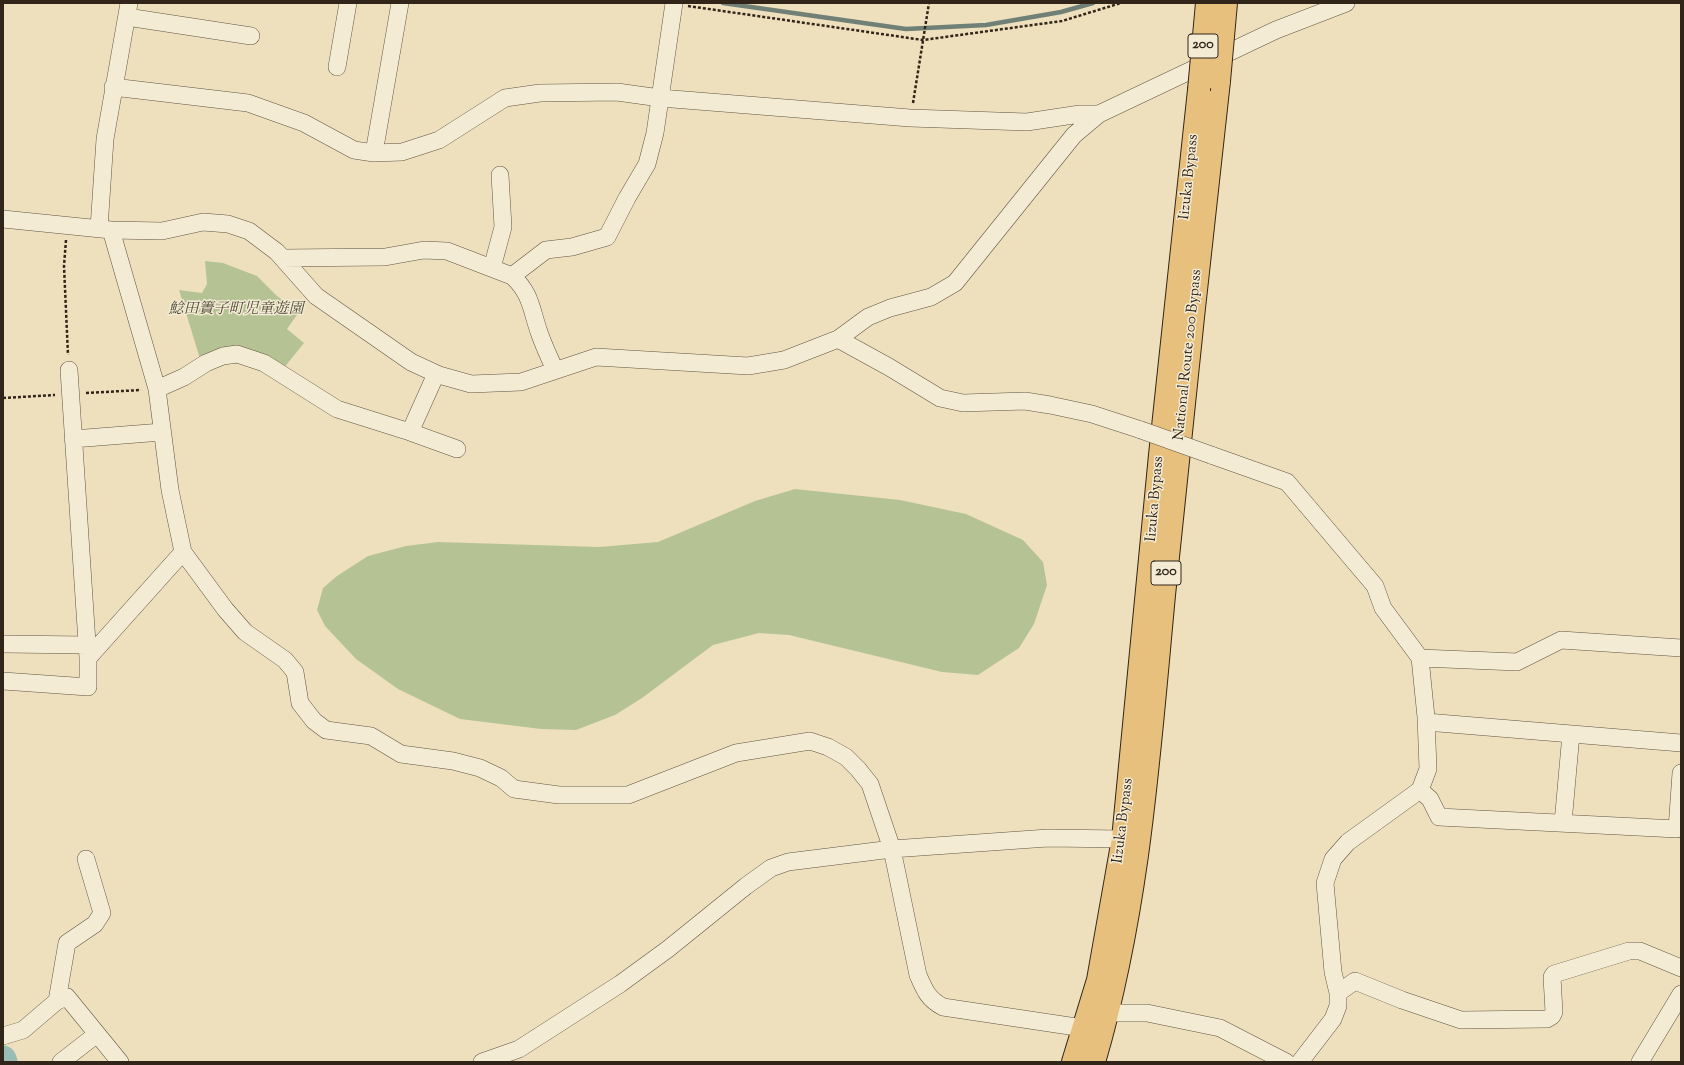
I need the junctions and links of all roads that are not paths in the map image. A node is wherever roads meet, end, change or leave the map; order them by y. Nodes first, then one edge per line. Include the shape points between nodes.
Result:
1 (348, 3) edge
2 (400, 3) edge
3 (672, 3) edge
4 (1207, 3) edge
5 (1226, 3) edge
6 (1346, 3) edge
7 (128, 10) edge
8 (251, 36) dead end
9 (337, 67) dead end
10 (113, 87) junction
11 (660, 98) junction
12 (1098, 114) junction
13 (374, 153) junction
14 (500, 175) dead end
15 (3, 219) edge
16 (105, 228) junction
17 (283, 258) junction
18 (492, 268) junction
19 (512, 276) junction
20 (838, 340) junction
21 (68, 370) road end
22 (555, 370) junction
23 (436, 374) junction
24 (157, 389) junction
25 (162, 432) junction
26 (410, 432) junction
27 (73, 438) junction
28 (457, 449) dead end
29 (183, 552) junction
30 (3, 644) edge
31 (1681, 648) edge
32 (87, 652) junction
33 (1420, 658) junction
34 (3, 681) edge
35 (1426, 722) junction
36 (1571, 734) junction
37 (1681, 743) edge
38 (1681, 773) edge
39 (1420, 790) junction
40 (1563, 823) junction
41 (1123, 839) junction
42 (892, 849) junction
43 (86, 859) dead end
44 (1681, 968) edge
45 (1338, 993) junction
46 (1681, 994) edge
47 (57, 1002) junction
48 (1108, 1013) junction
49 (1083, 1028) junction
50 (97, 1034) dead end
51 (3, 1036) edge
52 (61, 1062) edge
53 (120, 1062) edge
54 (482, 1062) edge
55 (1073, 1062) edge
56 (1094, 1062) edge
57 (1286, 1062) edge
58 (1300, 1062) edge
59 (1640, 1062) edge

1 - 9 street
2 - 13 street
3 - 11 street
4 - 41 highway, Iizuka Bypass / 200, bridge
5 - 48 highway, National Route 200 Bypass / 200, bridge via 1140,841 1125,937
6 - 12 street via 1276,30
7 - 8 street
7 - 10 street
10 - 13 street via 248,103 304,123 354,150
10 - 16 street via 105,139
11 - 12 street via 910,118 1027,122 1080,114
11 - 13 street via 617,92 540,93 505,98 440,140 402,152
11 - 19 street via 646,164 607,237 572,247 546,250
12 - 20 street via 1074,135 955,283 930,297 868,317
14 - 18 street via 503,227
15 - 16 street
16 - 17 street via 162,231 203,222 228,224 249,231
16 - 24 street
17 - 18 street via 385,258 424,250 448,252
17 - 23 street via 316,296 411,362
18 - 19 street
19 - 22 street via 521,284 532,305 539,331
20 - 22 street via 784,360 748,366 596,357
20 - 33 street, bridge via 889,366 940,398 963,403 1025,401 1092,414 1287,482 1376,586 1383,608
21 - 27 street
22 - 23 street via 521,382 471,384
23 - 26 street
24 - 25 street
24 - 26 street via 184,377 206,363 237,354 264,363 337,409
25 - 27 street
25 - 29 street via 170,490
26 - 28 street
27 - 32 street
29 - 32 street
29 - 42 street via 245,632 285,660 295,672 300,702 314,721 326,730 371,736 401,754 454,761 480,768 501,778 514,789 559,795 628,795 736,753 810,741 846,756 870,784
30 - 32 street
31 - 33 street via 1561,640 1517,662
32 - 34 street via 88,687
33 - 35 street
35 - 36 street
35 - 39 street via 1428,769
36 - 37 street
36 - 40 street
38 - 40 street via 1677,829
39 - 40 street via 1430,799 1439,817
39 - 45 street via 1348,842 1333,859 1325,883
41 - 42 street via 1048,838
41 - 49 highway, Iizuka Bypass / 200 via 1098,980
42 - 49 street via 918,975 932,1001 943,1007
42 - 54 street via 804,859 771,868 620,984 519,1049
43 - 47 street via 102,913 95,924 68,943
44 - 45 street via 1640,951 1629,951 1554,974 1554,1012 1547,1019 1461,1020 1356,981
45 - 58 street via 1338,1006 1333,1019
46 - 59 street
47 - 51 street via 23,1030
47 - 53 street via 67,997
48 - 49 street
48 - 56 highway, National Route 200 Bypass / 200
48 - 57 street via 1147,1014 1220,1028
49 - 55 highway, Iizuka Bypass / 200
50 - 52 street

